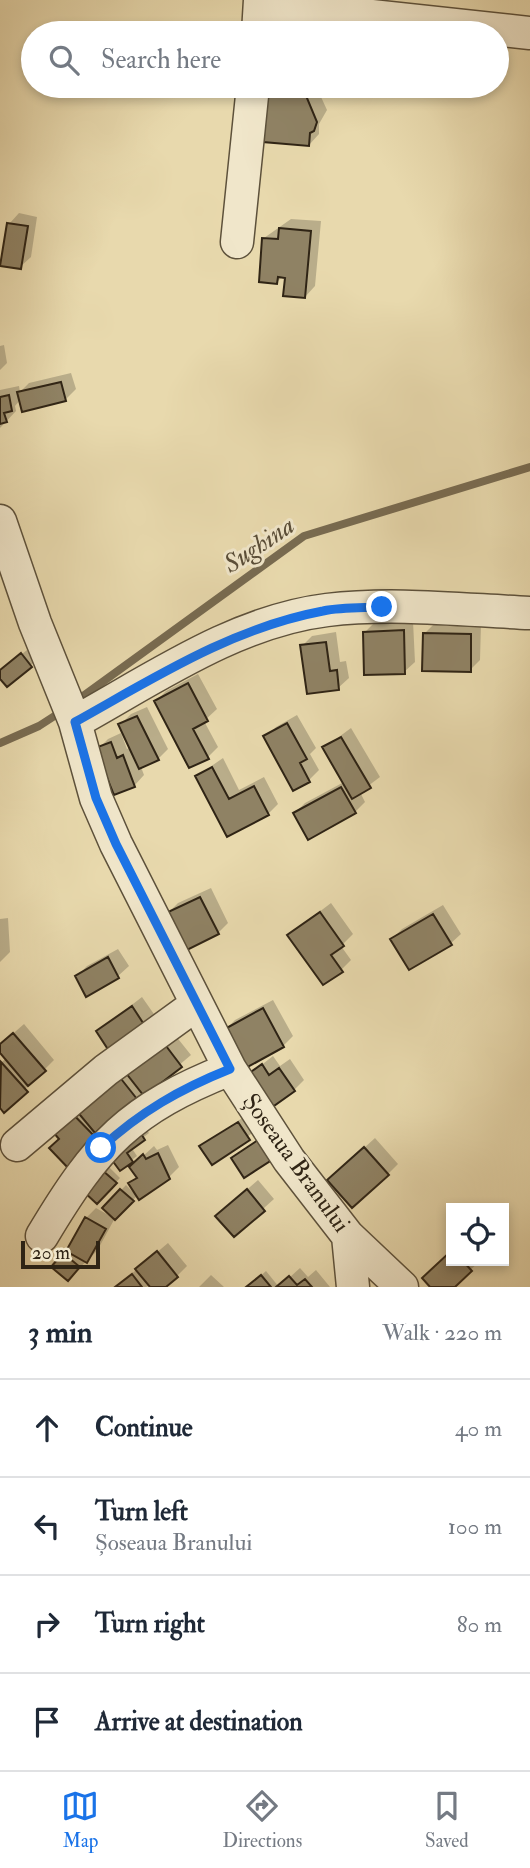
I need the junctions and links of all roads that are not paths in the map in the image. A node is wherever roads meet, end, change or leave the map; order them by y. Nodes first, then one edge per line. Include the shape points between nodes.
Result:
1 (260, 13) edge
2 (368, 21) edge
3 (509, 31) edge
4 (530, 33) edge
5 (252, 98) edge
6 (237, 242) dead end
7 (0, 522) edge
8 (530, 613) edge
9 (75, 722) junction
10 (197, 1004) junction
11 (230, 1069) junction
12 (17, 1145) dead end
13 (42, 1236) dead end
14 (348, 1236) junction
15 (353, 1287) edge
16 (402, 1287) edge

1 - 2 street
3 - 4 street
5 - 6 street
7 - 9 street, Șoseaua Branului
8 - 9 street via 382,607 326,610 279,621 235,636
9 - 10 street, Șoseaua Branului via 96,798
10 - 11 street, Șoseaua Branului
10 - 12 street via 106,1070
11 - 13 street via 187,1086 128,1123 76,1178
11 - 14 street, Șoseaua Branului via 289,1160
14 - 15 street
14 - 16 street, Șoseaua Branului

